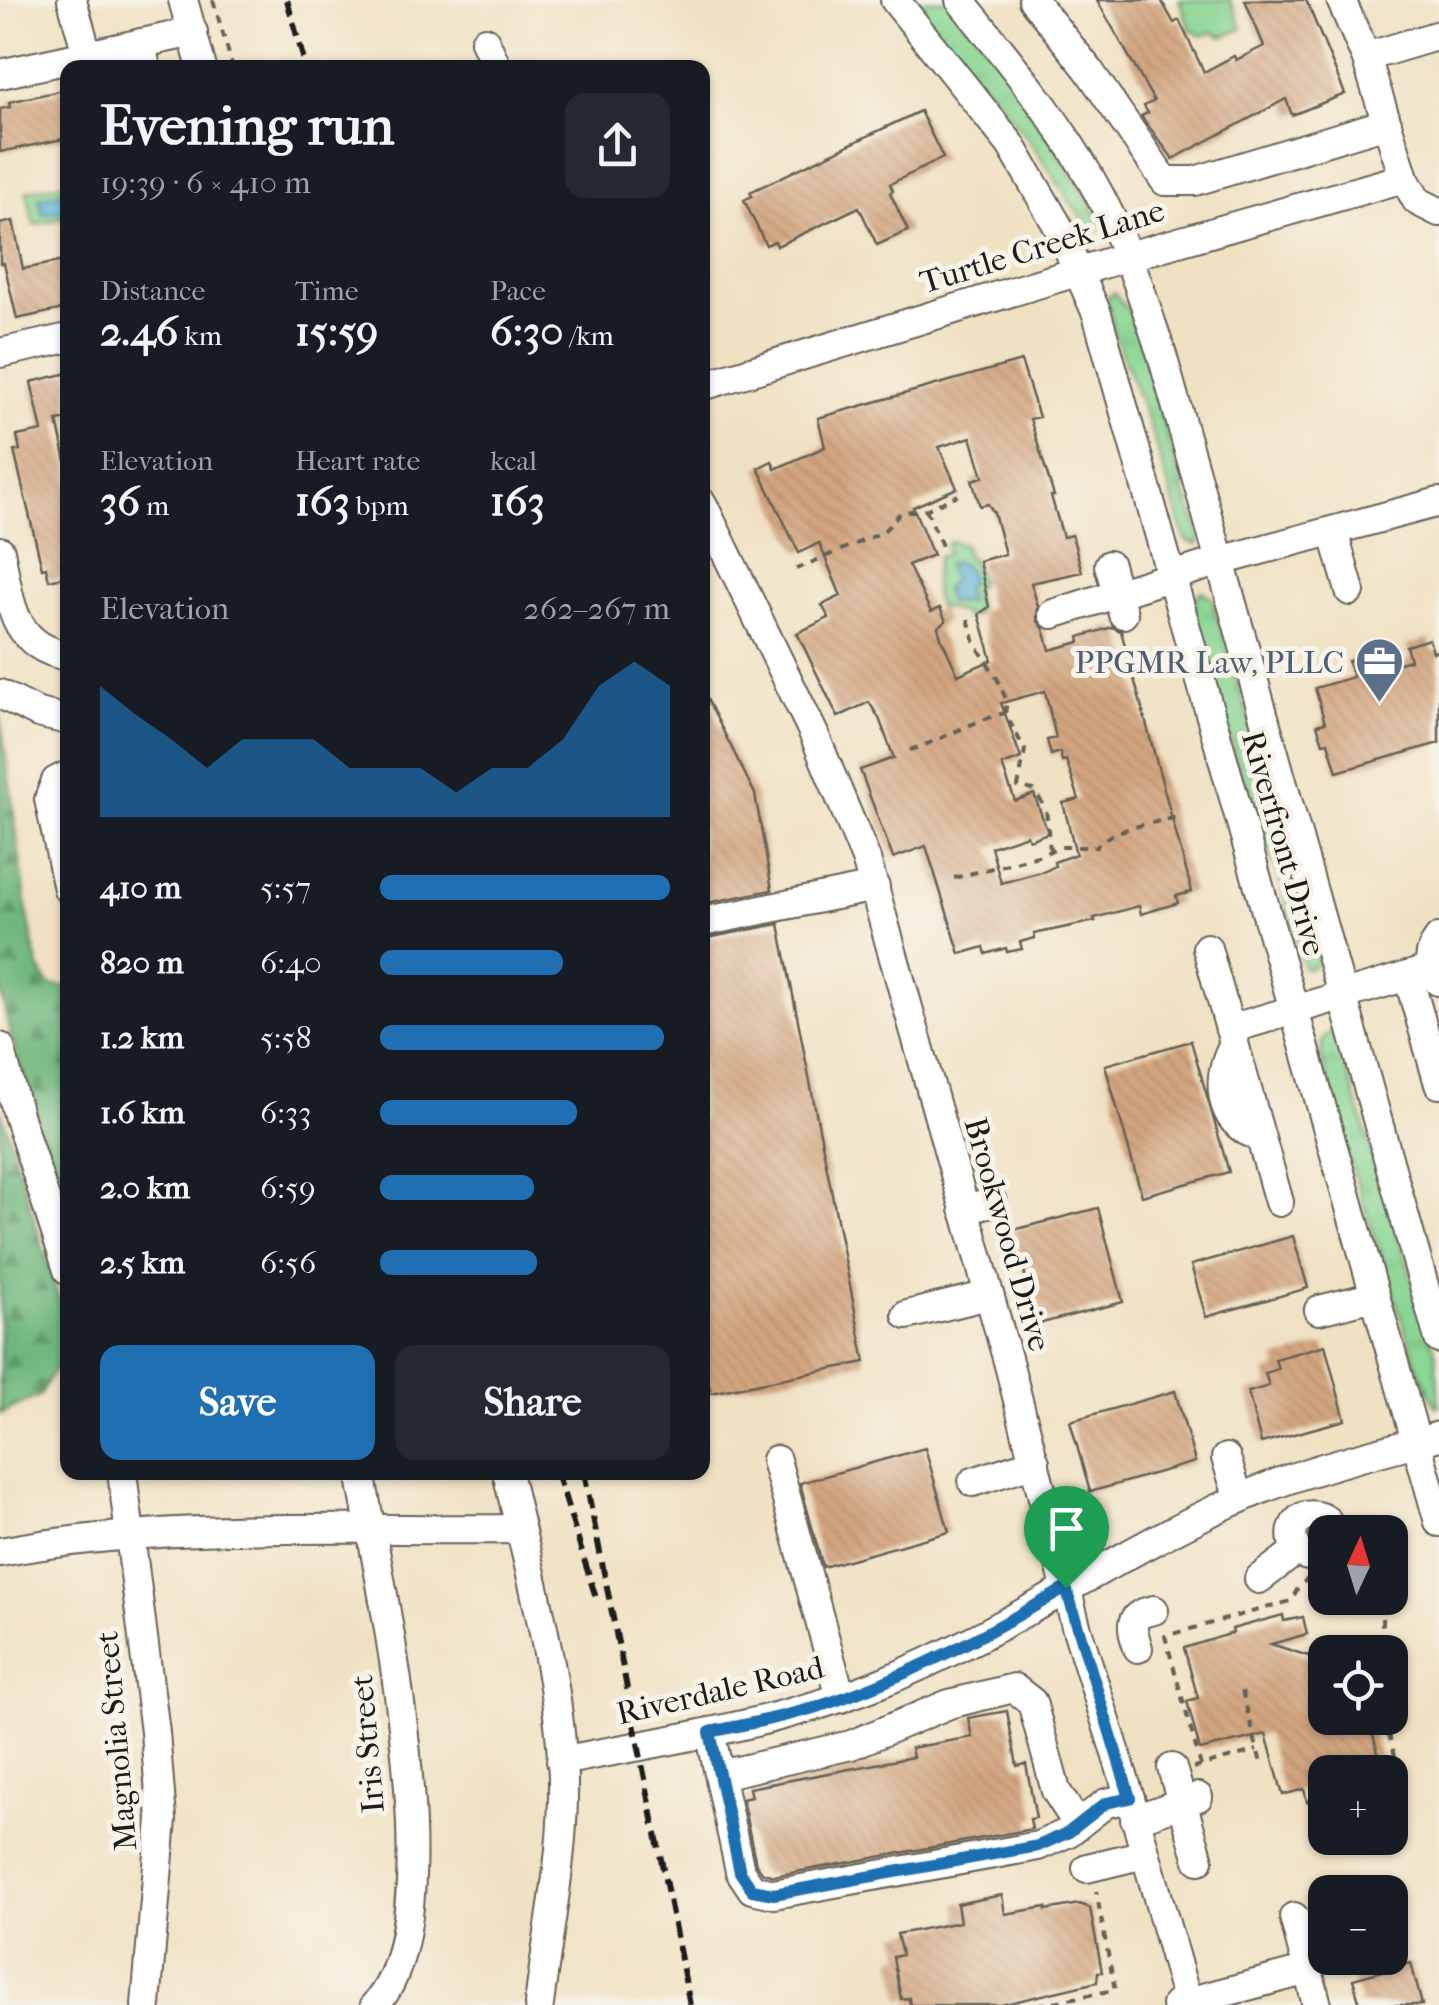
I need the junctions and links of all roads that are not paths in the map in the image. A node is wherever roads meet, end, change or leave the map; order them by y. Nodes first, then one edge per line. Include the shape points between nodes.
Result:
1 (72, 0) edge
2 (184, 0) edge
3 (895, 0) edge
4 (960, 0) edge
5 (1033, 0) edge
6 (1341, 0) edge
7 (193, 32) junction
8 (1439, 35) edge
9 (485, 41) dead end
10 (87, 54) junction
11 (144, 55) edge
12 (1366, 57) junction
13 (200, 60) edge
14 (493, 60) edge
15 (1, 72) edge
16 (1387, 123) junction
17 (1404, 178) junction
18 (1439, 212) edge
19 (1128, 256) junction
20 (1079, 271) junction
21 (60, 340) edge
22 (0, 353) edge
23 (710, 384) edge
24 (1439, 502) edge
25 (710, 520) edge
26 (1333, 530) junction
27 (0, 551) edge
28 (1220, 561) junction
29 (1109, 565) dead end
30 (1173, 576) junction
31 (1350, 591) dead end
32 (1120, 604) junction
33 (1052, 614) dead end
34 (60, 653) edge
35 (0, 694) edge
36 (60, 718) edge
37 (60, 779) edge
38 (60, 854) edge
39 (874, 887) junction
40 (710, 920) edge
41 (1439, 938) edge
42 (1207, 948) dead end
43 (1426, 976) edge
44 (1342, 995) junction
45 (1295, 1010) junction
46 (1232, 1037) junction
47 (0, 1047) edge
48 (1439, 1084) edge
49 (992, 1202) dead end
50 (1278, 1202) dead end
51 (964, 1209) junction
52 (60, 1244) edge
53 (989, 1295) junction
54 (1375, 1296) junction
55 (1319, 1310) dead end
56 (907, 1316) dead end
57 (1439, 1339) edge
58 (1427, 1439) edge
59 (1226, 1458) dead end
60 (776, 1460) dead end
61 (1035, 1462) junction
62 (1296, 1479) junction
63 (123, 1480) edge
64 (361, 1480) edge
65 (509, 1480) edge
66 (973, 1482) dead end
67 (1239, 1499) junction
68 (1306, 1516) joint
69 (1439, 1522) edge
70 (519, 1529) junction
71 (370, 1530) junction
72 (131, 1536) junction
73 (0, 1552) edge
74 (1308, 1553) edge
75 (1308, 1561) edge
76 (1259, 1579) dead end
77 (1066, 1588) junction
78 (1154, 1610) dead end
79 (1138, 1648) dead end
80 (841, 1698) junction
81 (710, 1732) junction
82 (562, 1761) junction
83 (1183, 1769) road end
84 (720, 1775) junction
85 (1190, 1800) junction
86 (1133, 1809) junction
87 (1078, 1825) junction
88 (1145, 1854) junction
89 (1200, 1860) dead end
90 (1089, 1867) road end
91 (1294, 1917) dead end
92 (1308, 1970) joint
93 (1309, 1975) edge
94 (1183, 2004) edge
95 (146, 2005) edge
96 (375, 2005) edge
97 (539, 2005) edge
98 (1318, 2005) edge

1 - 10 street
2 - 7 street
3 - 20 street, Riverfront Drive via 1011,145
4 - 19 street, Riverfront Drive via 1070,145
5 - 16 street via 1165,181 1195,181
6 - 12 street
7 - 11 street
7 - 13 street
8 - 12 street
9 - 14 street
10 - 11 street
10 - 15 street
12 - 16 street
16 - 17 street
17 - 18 street via 1417,201
17 - 19 street, Turtle Creek Lane
19 - 20 street, Turtle Creek Lane
19 - 28 street, Riverfront Drive
20 - 23 street, Turtle Creek Lane
20 - 30 street, Riverfront Drive
21 - 22 street
24 - 26 street
25 - 39 street, Brookwood Drive via 813,732
26 - 28 street
26 - 31 street
27 - 34 street via 19,627 28,640
28 - 30 street
28 - 44 street, Riverfront Drive
29 - 32 street
30 - 32 street
30 - 45 street, Riverfront Drive
32 - 33 street
35 - 36 street
37 - 38 street via 48,799
39 - 40 street
39 - 51 street, Brookwood Drive
41 - 43 street
42 - 46 street
43 - 44 street
43 - 48 street
44 - 45 street
44 - 57 street, Riverfront Drive
45 - 46 street
45 - 54 street, Riverfront Drive
46 - 50 street
47 - 52 street
49 - 51 street
51 - 53 street, Brookwood Drive
53 - 56 street
53 - 61 street, Brookwood Drive
54 - 55 street
54 - 58 street, Riverfront Drive
58 - 62 street, Riverdale Road
58 - 69 street, Riverfront Drive
59 - 67 street
60 - 80 street
61 - 66 street
61 - 77 street, Brookwood Drive
62 - 67 street, Riverdale Road
62 - 68 street
63 - 72 street, Magnolia Street
64 - 71 street, Iris Street
65 - 70 street
67 - 77 street, Riverdale Road
68 - 74 street via 1292,1530
70 - 71 street
70 - 82 street
71 - 72 street
71 - 96 street, Iris Street via 405,1740 410,1858 400,1960
72 - 73 street
72 - 95 street, Magnolia Street via 162,1818
75 - 76 street
77 - 80 street, Riverdale Road via 942,1656
77 - 86 street, Brookwood Drive
78 - 79 street via 1134,1619
80 - 81 street, Riverdale Road
81 - 82 street, Riverdale Road
81 - 84 street
82 - 97 street via 561,1838
83 - 85 street
84 - 87 street via 740,1872 752,1890 774,1894 1038,1846
84 - 87 street via 851,1745 950,1704 1014,1688 1032,1702 1056,1790
85 - 86 street
85 - 89 street
86 - 87 street via 1106,1803
86 - 88 street, Brookwood Drive
88 - 90 street
88 - 94 street, Brookwood Drive
91 - 92 street
92 - 94 street
93 - 98 street

